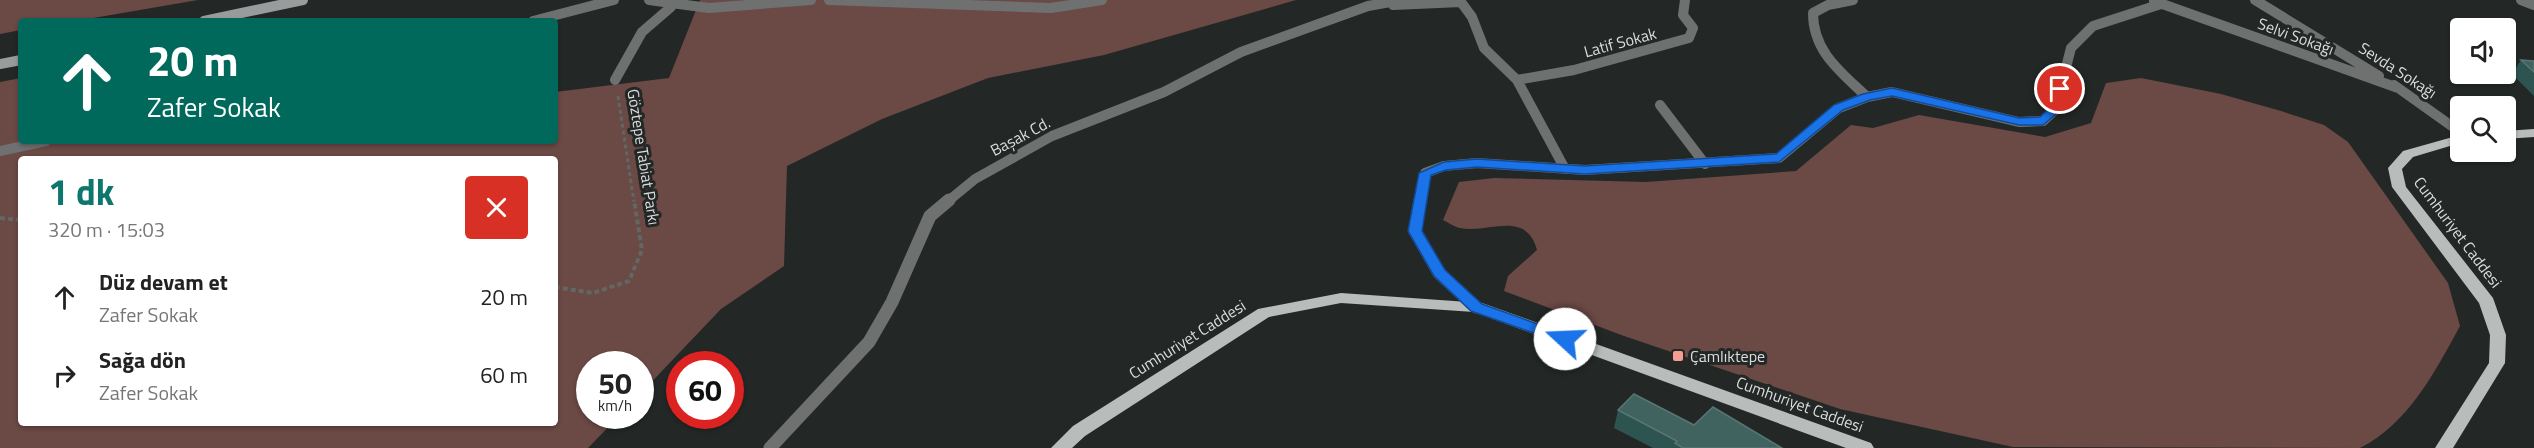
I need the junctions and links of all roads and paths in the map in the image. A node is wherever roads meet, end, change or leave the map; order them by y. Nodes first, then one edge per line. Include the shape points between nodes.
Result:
1 (303, 0) edge
2 (614, 0) edge
3 (649, 0) edge
4 (811, 0) edge
5 (829, 0) edge
6 (1102, 0) edge
7 (1401, 0) edge
8 (1685, 0) edge
9 (1853, 0) edge
10 (2254, 0) edge
11 (2521, 0) edge
12 (1466, 1) edge
13 (2156, 2) edge
14 (2534, 5) edge
15 (1368, 6) junction
16 (671, 7) junction
17 (218, 18) edge
18 (545, 18) edge
19 (18, 61) edge
20 (0, 64) edge
21 (615, 80) joint
22 (1516, 80) junction
23 (2398, 88) junction
24 (1867, 97) junction
25 (1660, 105) dead end
26 (2450, 125) edge
27 (2534, 134) edge
28 (2516, 135) edge
29 (2450, 142) edge
30 (32, 144) edge
31 (0, 151) edge
32 (1706, 164) junction
33 (1565, 169) junction
34 (0, 218) edge
35 (18, 220) edge
36 (629, 281) joint
37 (558, 287) edge
38 (1476, 307) junction
39 (770, 448) edge
40 (1060, 448) edge
41 (1865, 448) edge
42 (2444, 448) edge

1 - 17 main road
2 - 18 street
3 - 16 street
4 - 16 street
5 - 6 street via 1039,8
7 - 15 street, Başak Cd.
8 - 22 street, Latif Sokak via 1683,15 1693,28 1689,38
9 - 24 street via 1813,13 1811,30 1821,52
10 - 23 street, Sevda Sokağı
11 - 14 street
12 - 15 street
12 - 22 street via 1484,48
13 - 23 street, Selvi Sokağı
13 - 24 street via 2093,27 2071,48 2055,110 2043,121 2019,122 1892,92
15 - 39 street, Başak Cd. via 1241,52 1164,92 1052,136 975,180 930,216 869,342
16 - 21 street, Göztepe Tabiat Parkı via 642,32
19 - 20 main road
21 - 36 path, Göztepe Tabiat Parkı via 642,250
22 - 33 street
23 - 26 street, Sevda Sokağı
24 - 32 street via 1839,108 1779,158
25 - 32 street
27 - 28 main road
29 - 42 main road, Cumhuriyet Caddesi via 2408,154 2395,168 2399,187 2487,302 2498,335 2497,363
30 - 31 street
32 - 33 street
33 - 38 street via 1477,163 1444,166 1425,173 1415,231 1439,273
34 - 35 path
36 - 37 path via 593,293
38 - 40 main road, Cumhuriyet Caddesi via 1341,298 1264,313 1078,431
38 - 41 main road, Cumhuriyet Caddesi

